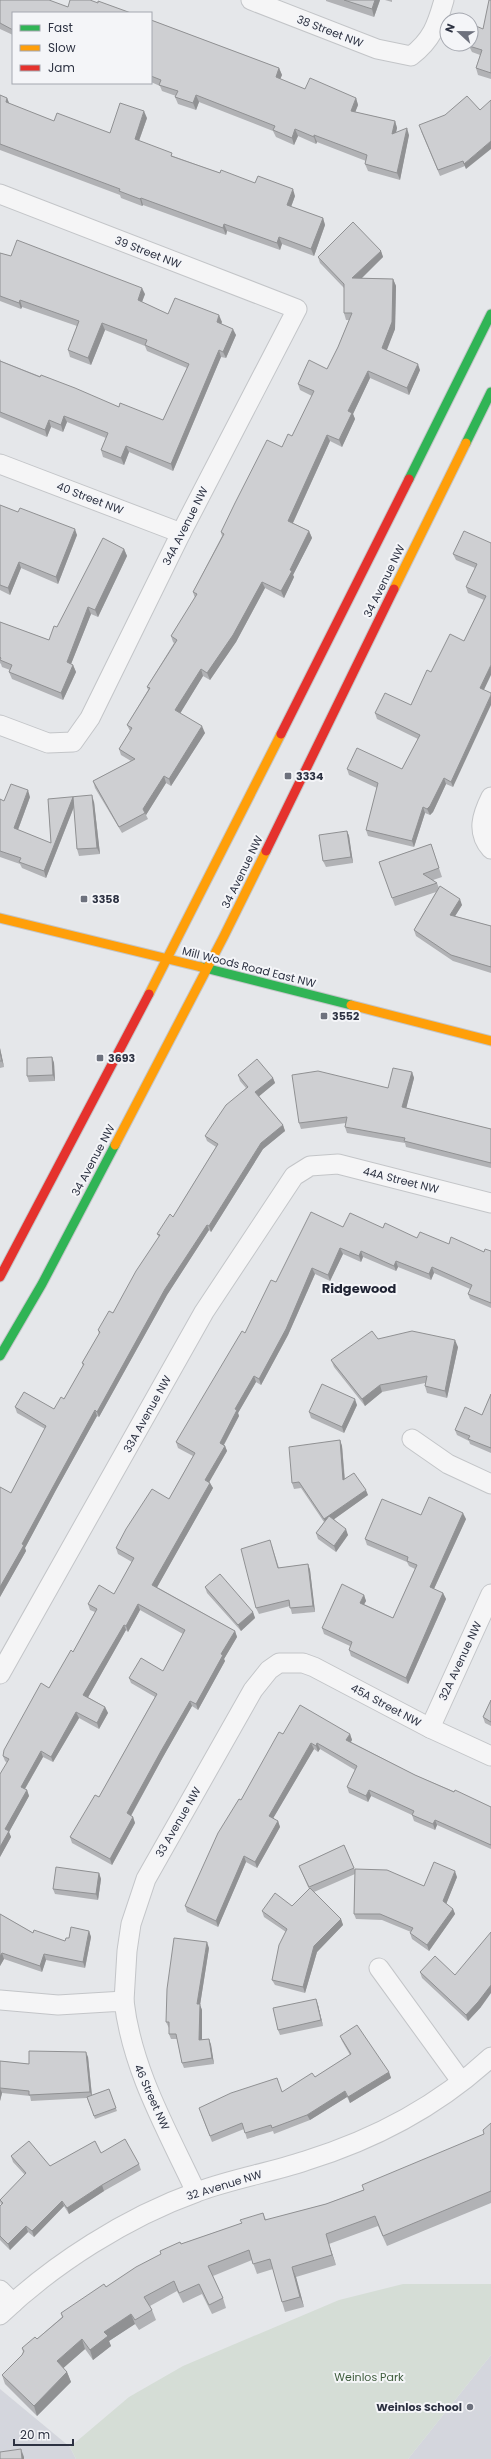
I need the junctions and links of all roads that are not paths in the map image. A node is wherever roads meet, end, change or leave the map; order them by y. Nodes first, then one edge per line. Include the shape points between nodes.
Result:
1 (251, 0) edge
2 (444, 0) edge
3 (0, 194) edge
4 (297, 309) joint
5 (491, 314) edge
6 (491, 392) edge
7 (0, 464) edge
8 (181, 533) junction
9 (0, 725) edge
10 (491, 797) edge
11 (488, 845) edge
12 (0, 918) edge
13 (168, 959) junction
14 (207, 968) junction
15 (491, 1041) edge
16 (310, 1166) joint
17 (491, 1203) edge
18 (0, 1277) edge
19 (0, 1356) edge
20 (412, 1439) dead end
21 (491, 1484) edge
22 (491, 1594) edge
23 (279, 1663) joint
24 (0, 1674) edge
25 (430, 1728) junction
26 (491, 1756) edge
27 (379, 1968) dead end
28 (0, 2000) edge
29 (124, 2001) junction
30 (491, 2057) edge
31 (461, 2081) junction
32 (196, 2192) junction
33 (4, 2302) edge

1 - 2 street, 38 Street NW via 377,48 411,56 426,45 437,24
3 - 4 street, 39 Street NW
4 - 8 street, 34A Avenue NW
5 - 13 main road
6 - 14 main road, 34 Avenue NW
7 - 8 street, 40 Street NW
8 - 9 street, 34A Avenue NW via 90,718 73,742 48,743
10 - 11 street via 481,823
12 - 13 main road, Mill Woods Road East NW
13 - 14 main road, Mill Woods Road East NW
13 - 18 main road
14 - 15 main road, Mill Woods Road East NW
14 - 19 main road, 34 Avenue NW via 45,1277
16 - 17 street, 44A Street NW via 338,1164
16 - 24 street, 33A Avenue NW via 294,1176 204,1312
20 - 21 street via 448,1464
22 - 25 street, 32A Avenue NW
23 - 25 street, 45A Street NW via 303,1663 314,1667
23 - 29 street, 33 Avenue NW via 269,1670 252,1690 146,1880 131,1924
25 - 26 street, 45A Street NW
27 - 31 street
28 - 29 street via 58,2005
29 - 32 street, 46 Street NW via 131,2044 144,2083
30 - 31 street, 32 Avenue NW
31 - 32 street, 32 Avenue NW via 425,2107 372,2136 304,2162
32 - 33 street, 32 Avenue NW via 93,2244 40,2281

